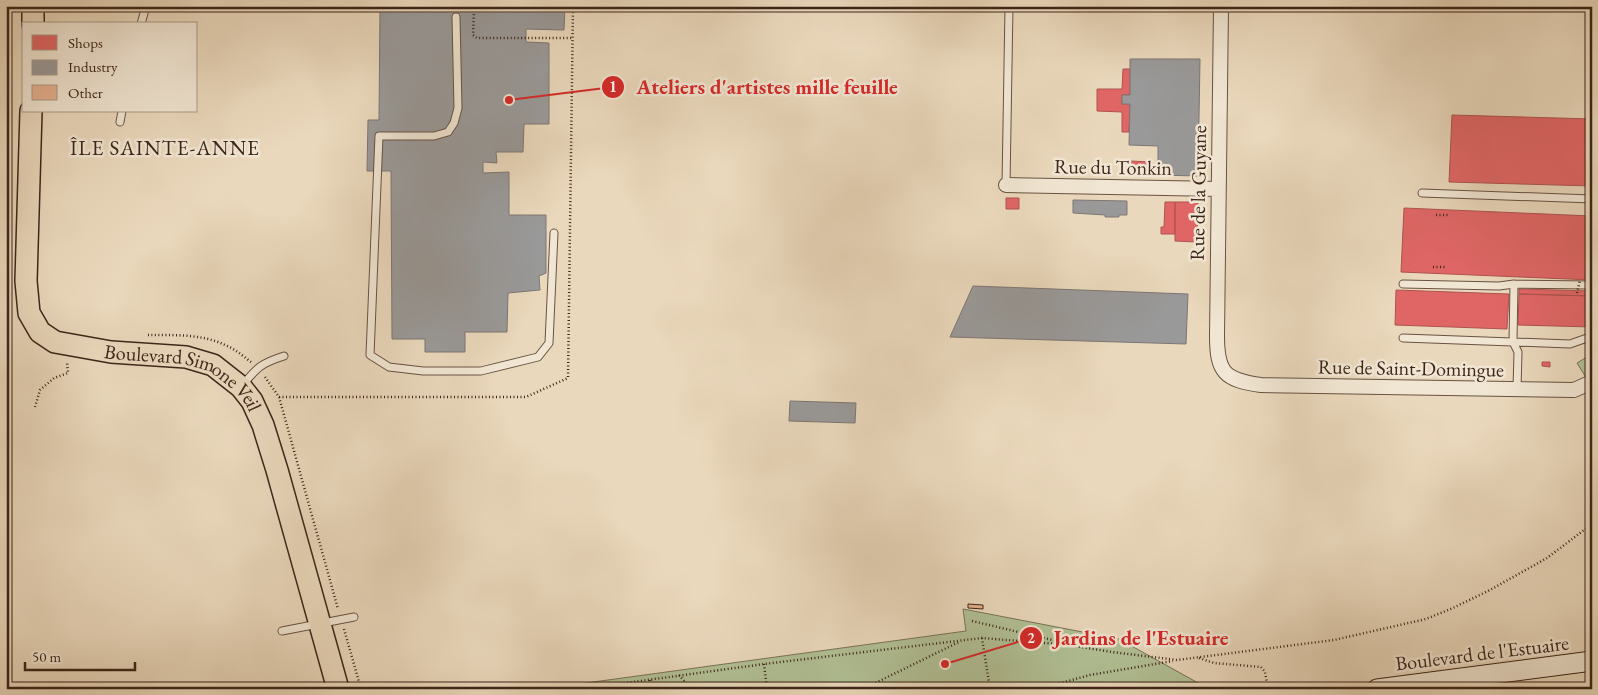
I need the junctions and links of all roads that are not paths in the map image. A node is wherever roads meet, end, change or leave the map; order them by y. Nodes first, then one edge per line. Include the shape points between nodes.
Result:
1 (33, 6) edge
2 (146, 6) edge
3 (1009, 6) edge
4 (1221, 6) edge
5 (456, 17) dead end
6 (33, 22) edge
7 (142, 22) edge
8 (31, 112) edge
9 (122, 112) edge
10 (120, 122) dead end
11 (1006, 185) joint
12 (1218, 189) junction
13 (1422, 193) dead end
14 (1592, 199) edge
15 (554, 233) dead end
16 (1404, 284) dead end
17 (1514, 284) junction
18 (1592, 285) edge
19 (1402, 338) dead end
20 (1587, 338) dead end
21 (1513, 342) junction
22 (284, 356) dead end
23 (1230, 376) joint
24 (1592, 382) edge
25 (241, 387) junction
26 (1516, 389) junction
27 (354, 617) dead end
28 (320, 625) junction
29 (282, 630) dead end
30 (1592, 661) edge
31 (1569, 664) junction
32 (1592, 672) edge
33 (338, 689) edge
34 (1377, 689) edge

1 - 6 main road
2 - 7 lane
3 - 11 lane
4 - 12 street, Rue de la Guyane
5 - 15 lane via 458,108 454,123 448,132 434,136 379,136 370,355 389,367 423,371 481,371 538,356 549,343
8 - 25 main road, Boulevard Simone Veil via 26,281 29,313 40,332 55,342 110,352 186,357 212,365
9 - 10 lane
11 - 12 street, Rue du Tonkin
12 - 23 street, Rue de la Guyane via 1217,350 1218,362
13 - 14 lane
16 - 17 lane
17 - 18 lane
17 - 21 lane
19 - 21 lane
20 - 21 lane via 1570,344
21 - 26 lane via 1518,352
22 - 25 lane via 257,367
23 - 26 street, Rue de Saint-Domingue via 1244,383 1261,385
24 - 26 street, Rue de Saint-Domingue via 1574,390
25 - 28 main road, Boulevard Simone Veil via 252,401 263,425
27 - 28 lane
28 - 29 lane
28 - 33 main road, Boulevard Simone Veil
30 - 31 main road, Boulevard de l'Estuaire
31 - 32 street
31 - 34 main road, Boulevard de l'Estuaire

